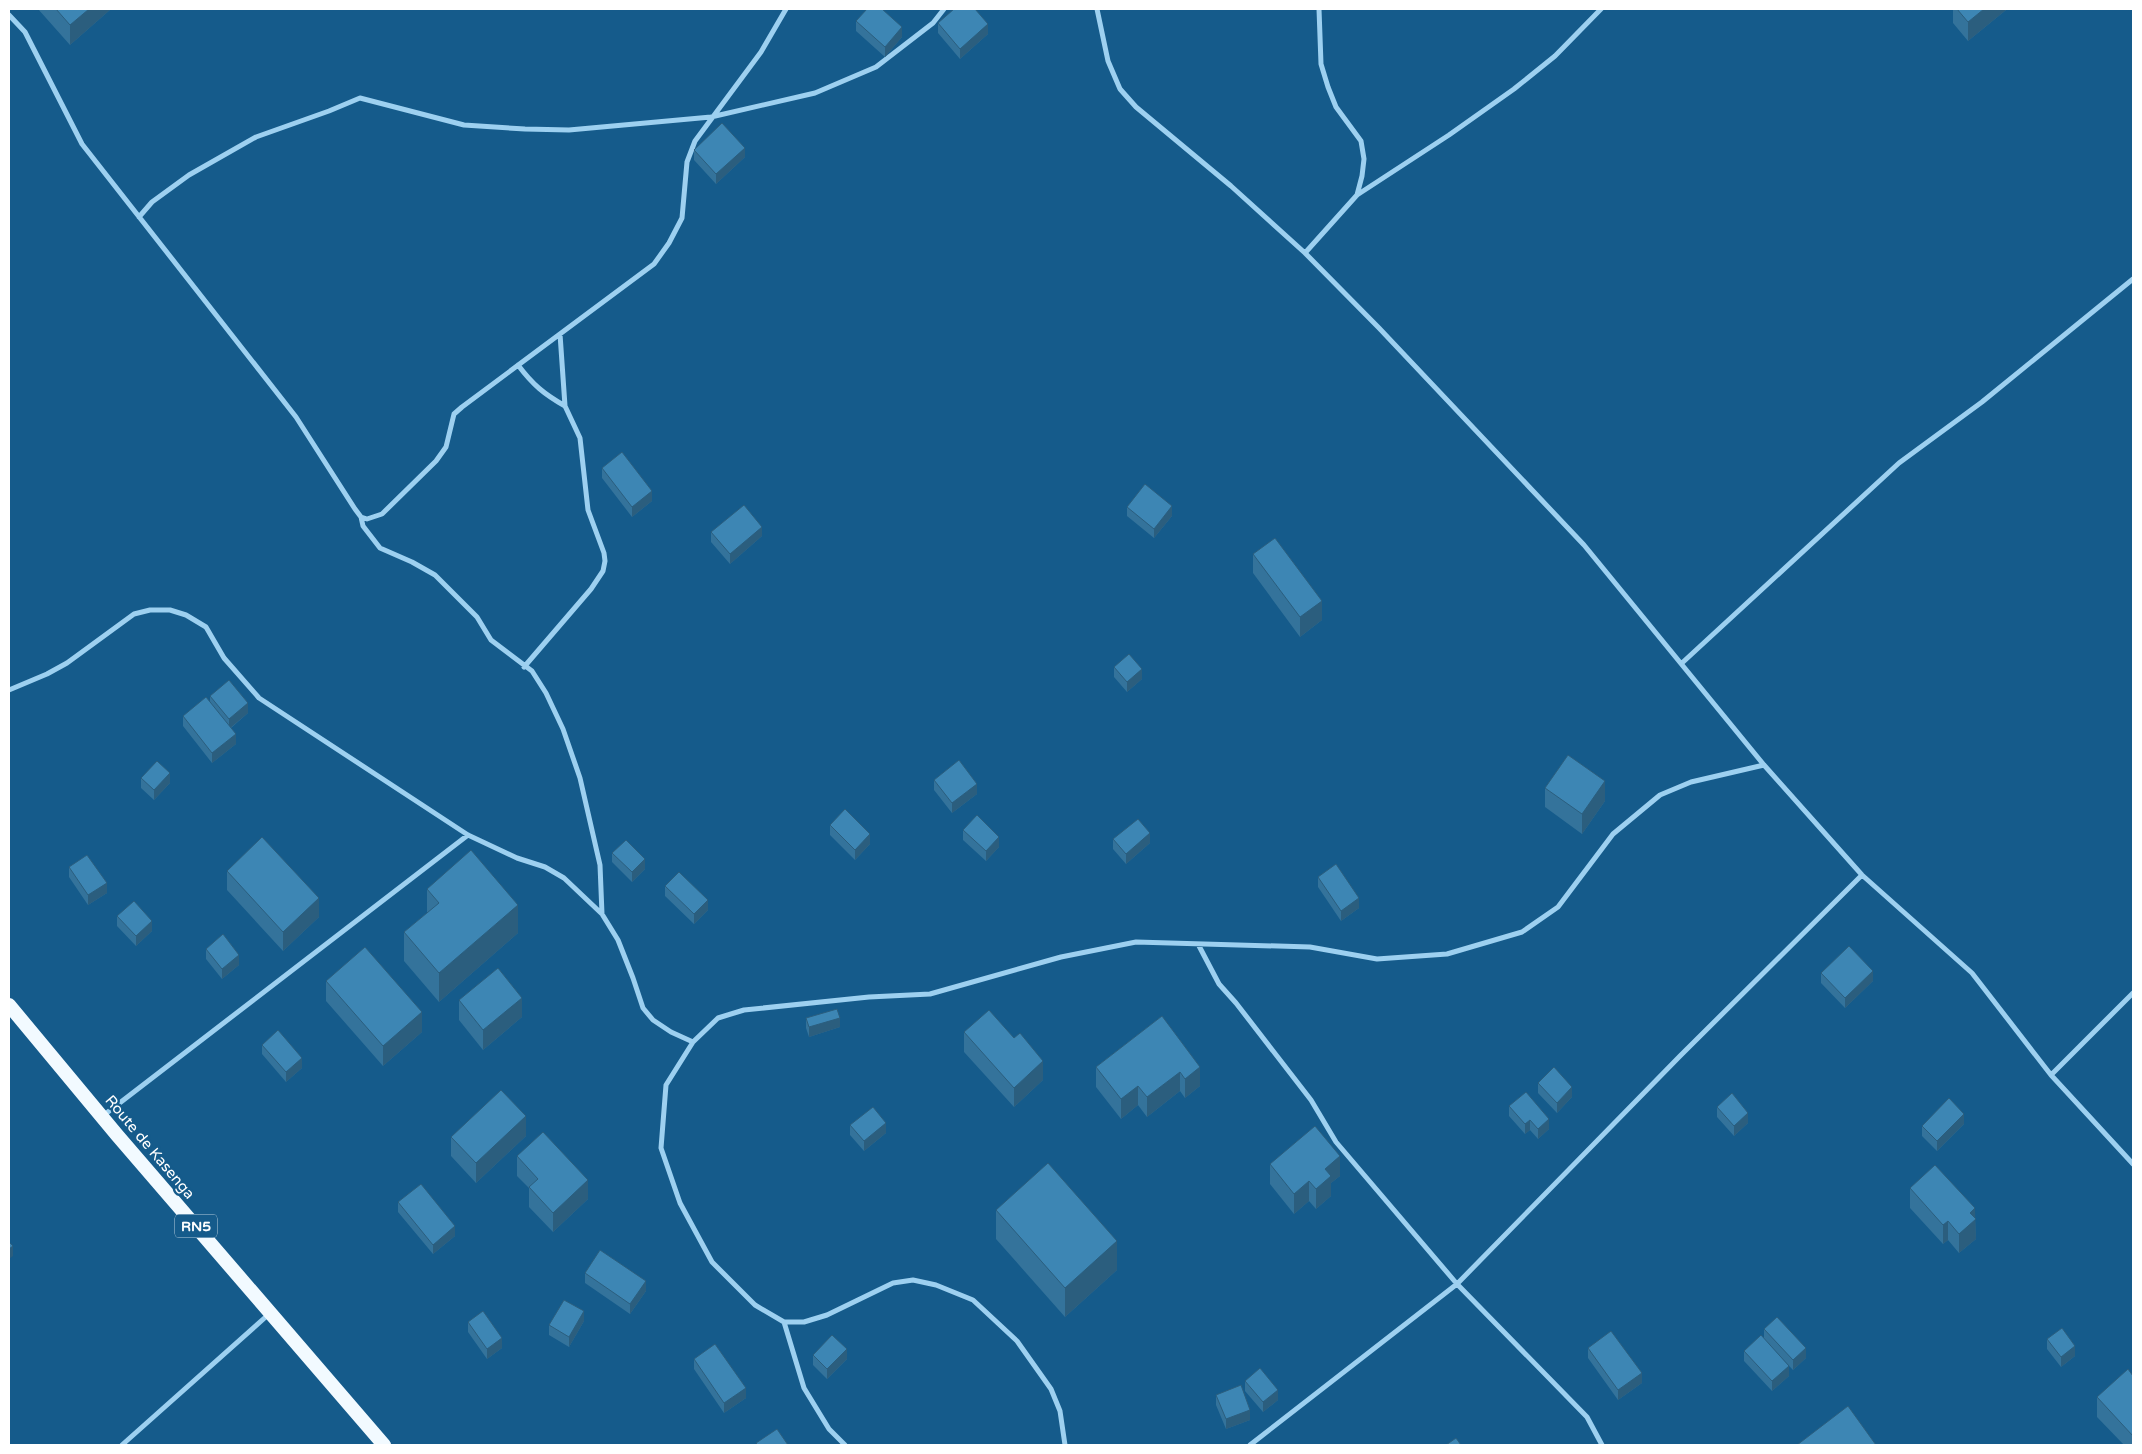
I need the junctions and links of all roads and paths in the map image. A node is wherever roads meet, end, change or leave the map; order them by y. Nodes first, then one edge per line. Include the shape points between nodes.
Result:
1 (786, 9) edge
2 (944, 9) edge
3 (1097, 9) edge
4 (1318, 9) edge
5 (1601, 9) edge
6 (9, 15) edge
7 (712, 117) junction
8 (1357, 195) junction
9 (139, 217) junction
10 (1305, 253) junction
11 (2133, 279) edge
12 (560, 334) junction
13 (518, 365) junction
14 (565, 406) junction
15 (361, 517) junction
16 (1682, 663) junction
17 (524, 667) junction
18 (9, 690) edge
19 (1764, 765) junction
20 (468, 835) junction
21 (1862, 875) junction
22 (602, 914) junction
23 (1198, 944) junction
24 (2133, 993) edge
25 (9, 1005) edge
26 (693, 1042) junction
27 (2051, 1075) junction
28 (102, 1116) junction
29 (2133, 1164) edge
30 (1457, 1284) junction
31 (271, 1312) junction
32 (784, 1322) junction
33 (122, 1445) edge
34 (384, 1445) edge
35 (845, 1445) edge
36 (1065, 1445) edge
37 (1250, 1445) edge
38 (1602, 1445) edge

1 - 7 street via 761,52
2 - 7 street via 933,23 876,67 815,93
3 - 10 street via 1108,61 1120,89 1136,107
4 - 8 street via 1321,64 1328,87 1336,107 1362,141 1364,159
5 - 8 street via 1555,56 1514,88
6 - 9 street via 25,32 82,144
7 - 9 street via 569,130 525,129 464,125 360,98 256,137 189,175 152,202
7 - 12 street via 695,140 687,162 682,218 669,243 654,264
8 - 10 street
9 - 15 street via 296,418
10 - 16 street via 1584,546
11 - 16 street via 1982,402 1899,463
12 - 13 street
12 - 14 street
13 - 14 street via 534,386
13 - 15 street via 454,414 446,447 436,461 382,514 367,519
14 - 17 street via 580,438 588,510 605,561 603,571 590,589
15 - 17 street via 367,532 380,548 435,576 477,616 491,640
16 - 19 street
17 - 22 street via 532,671 546,693 580,778 600,865
18 - 20 street via 67,663 134,614 170,610 186,615 206,627 224,658 259,698
19 - 21 street
19 - 23 street via 1691,782 1660,795 1613,834 1558,907 1522,932 1447,954 1377,959 1310,948
20 - 22 street via 564,878
20 - 28 street
21 - 27 street via 1972,973
21 - 30 street
22 - 26 street via 618,940 642,1008 671,1032
23 - 26 street via 1136,942 1061,957 930,994 744,1010 718,1018
23 - 30 street via 1219,984 1311,1100 1336,1142
24 - 27 street
25 - 28 highway, Route de Kasenga / RN5
26 - 32 street via 666,1085 661,1148 680,1203 712,1262 755,1305
27 - 29 street
28 - 31 highway, Route de Kasenga / RN5
30 - 37 street
30 - 38 street via 1587,1417
31 - 33 street
31 - 34 highway, Route de Kasenga / RN5
32 - 35 street via 804,1388 829,1429
32 - 36 street via 804,1322 827,1315 893,1283 913,1280 936,1284 973,1300 1017,1341 1051,1390 1060,1411

